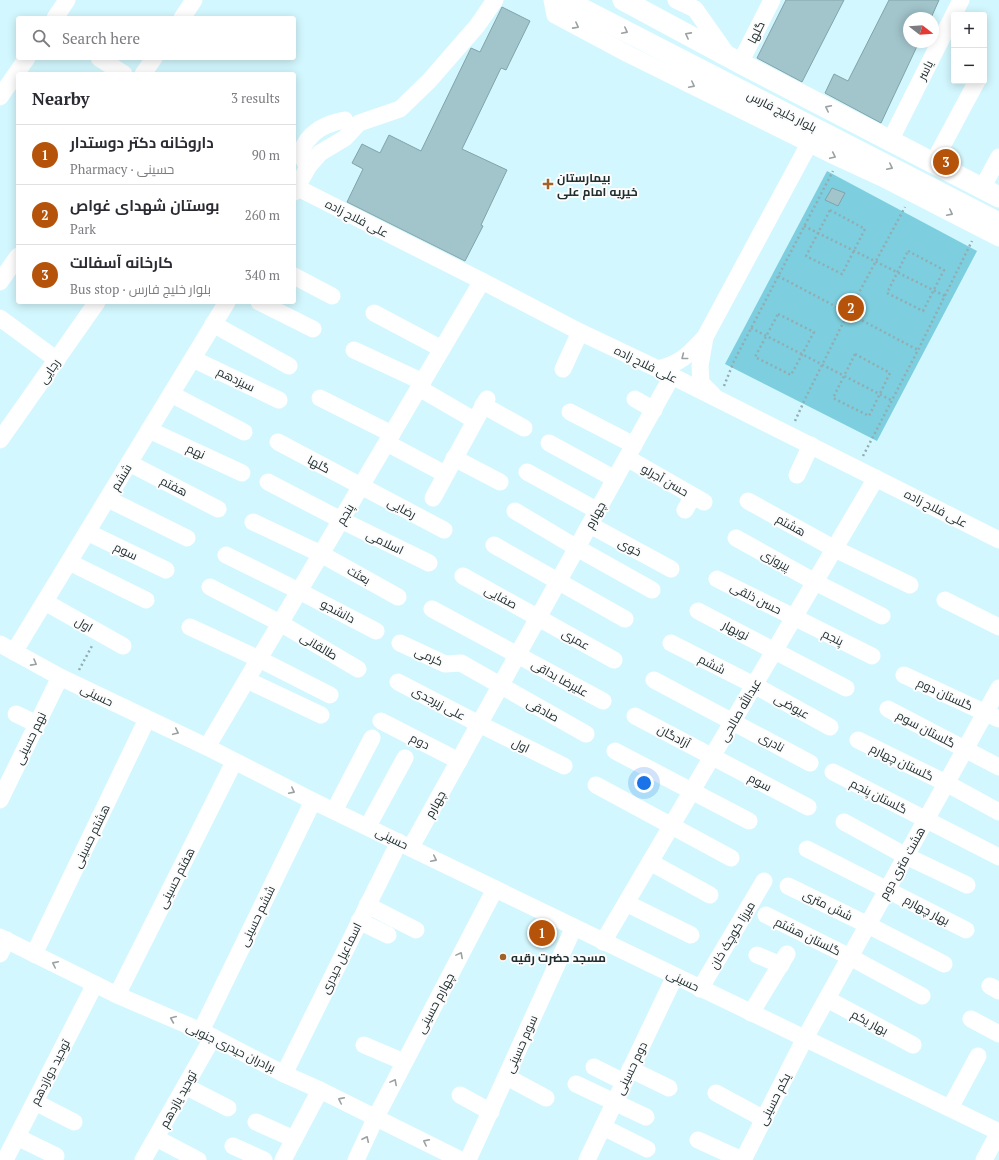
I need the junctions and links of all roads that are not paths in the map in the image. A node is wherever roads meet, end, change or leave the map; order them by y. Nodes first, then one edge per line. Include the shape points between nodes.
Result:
1 (67, 0) edge
2 (194, 0) edge
3 (495, 0) edge
4 (552, 0) edge
5 (565, 0) edge
6 (623, 0) edge
7 (676, 0) edge
8 (772, 0) edge
9 (961, 0) edge
10 (56, 16) edge
11 (183, 16) edge
12 (26, 60) edge
13 (102, 60) edge
14 (153, 60) edge
15 (735, 60) junction
16 (17, 72) edge
17 (121, 72) edge
18 (144, 72) edge
19 (16, 74) edge
20 (975, 84) edge
21 (0, 97) edge
22 (345, 120) dead end
23 (890, 141) junction
24 (809, 144) junction
25 (999, 157) edge
26 (933, 163) junction
27 (308, 167) junction
28 (296, 186) edge
29 (296, 188) edge
30 (991, 193) edge
31 (999, 223) edge
32 (999, 238) edge
33 (16, 259) edge
34 (296, 277) edge
35 (482, 281) junction
36 (0, 282) edge
37 (332, 296) dead end
38 (96, 304) edge
39 (226, 304) edge
40 (263, 304) edge
41 (374, 313) dead end
42 (0, 318) edge
43 (214, 324) junction
44 (313, 329) dead end
45 (580, 332) junction
46 (705, 337) junction
47 (442, 349) junction
48 (354, 350) dead end
49 (193, 359) junction
50 (57, 360) junction
51 (289, 366) dead end
52 (563, 369) dead end
53 (665, 372) junction
54 (421, 385) junction
55 (171, 394) junction
56 (320, 398) dead end
57 (635, 399) dead end
58 (718, 399) junction
59 (279, 400) dead end
60 (654, 410) junction
61 (570, 412) dead end
62 (474, 420) junction
63 (524, 428) dead end
64 (149, 430) junction
65 (244, 432) dead end
66 (389, 438) junction
67 (0, 440) edge
68 (278, 442) dead end
69 (549, 443) dead end
70 (811, 446) junction
71 (630, 451) junction
72 (454, 458) junction
73 (129, 464) junction
74 (527, 472) dead end
75 (242, 473) dead end
76 (445, 474) junction
77 (797, 475) dead end
78 (876, 478) junction
79 (616, 479) junction
80 (268, 482) dead end
81 (500, 482) dead end
82 (361, 486) junction
83 (433, 498) dead end
84 (108, 499) junction
85 (748, 501) dead end
86 (694, 503) dead end
87 (218, 509) dead end
88 (515, 511) dead end
89 (594, 518) junction
90 (341, 520) junction
91 (254, 522) dead end
92 (444, 530) dead end
93 (87, 532) junction
94 (188, 538) dead end
95 (736, 538) dead end
96 (999, 540) edge
97 (494, 545) dead end
98 (577, 548) junction
99 (835, 549) junction
100 (321, 554) junction
101 (226, 555) dead end
102 (69, 562) junction
103 (428, 563) dead end
104 (671, 569) dead end
105 (166, 570) dead end
106 (463, 576) dead end
107 (717, 579) dead end
108 (558, 582) junction
109 (815, 582) junction
110 (910, 585) dead end
111 (210, 587) dead end
112 (652, 590) dead end
113 (299, 591) junction
114 (398, 597) dead end
115 (146, 600) dead end
116 (945, 600) dead end
117 (45, 602) junction
118 (432, 608) dead end
119 (698, 611) dead end
120 (882, 616) dead end
121 (538, 617) junction
122 (794, 618) junction
123 (625, 619) dead end
124 (280, 623) junction
125 (190, 627) dead end
126 (999, 627) edge
127 (376, 631) dead end
128 (400, 643) dead end
129 (671, 643) dead end
130 (123, 646) dead end
131 (7, 648) edge
132 (775, 650) junction
133 (518, 655) junction
134 (872, 656) dead end
135 (259, 659) junction
136 (614, 660) dead end
137 (358, 670) dead end
138 (904, 675) dead end
139 (66, 680) junction
140 (247, 680) junction
141 (654, 680) dead end
142 (398, 682) dead end
143 (500, 686) junction
144 (754, 686) junction
145 (846, 688) dead end
146 (999, 688) edge
147 (330, 695) dead end
148 (603, 701) dead end
149 (888, 709) dead end
150 (16, 714) dead end
151 (321, 715) dead end
152 (635, 716) dead end
153 (992, 716) edge
154 (147, 719) junction
155 (381, 721) dead end
156 (733, 721) junction
157 (36, 724) junction
158 (479, 724) junction
159 (830, 727) dead end
160 (586, 734) dead end
161 (372, 738) dead end
162 (858, 740) dead end
163 (207, 747) junction
164 (965, 749) junction
165 (615, 751) dead end
166 (712, 756) junction
167 (405, 758) dead end
168 (459, 761) junction
169 (234, 762) junction
170 (810, 763) dead end
171 (564, 766) dead end
172 (999, 767) edge
173 (833, 772) dead end
174 (946, 783) junction
175 (596, 785) dead end
176 (692, 791) junction
177 (0, 800) edge
178 (313, 801) junction
179 (808, 807) dead end
180 (334, 811) junction
181 (999, 812) edge
182 (926, 820) junction
183 (749, 821) dead end
184 (844, 822) dead end
185 (368, 826) junction
186 (671, 826) junction
187 (405, 845) junction
188 (807, 849) dead end
189 (906, 856) junction
190 (999, 857) edge
191 (731, 858) dead end
192 (650, 862) junction
193 (764, 881) dead end
194 (966, 885) dead end
195 (788, 886) dead end
196 (495, 889) junction
197 (888, 889) junction
198 (710, 895) dead end
199 (626, 903) junction
200 (367, 905) junction
201 (766, 915) dead end
202 (359, 921) junction
203 (868, 925) junction
204 (574, 927) junction
205 (416, 930) dead end
206 (966, 930) dead end
207 (388, 935) dead end
208 (691, 935) dead end
209 (603, 942) junction
210 (2, 944) edge
211 (34, 954) junction
212 (757, 955) dead end
213 (850, 957) junction
214 (944, 964) dead end
215 (675, 976) junction
216 (96, 984) junction
217 (700, 988) junction
218 (117, 995) junction
219 (922, 996) dead end
220 (827, 998) junction
221 (751, 1013) junction
222 (971, 1019) dead end
223 (207, 1034) junction
224 (999, 1034) edge
225 (805, 1038) junction
226 (913, 1044) dead end
227 (364, 1045) dead end
228 (978, 1056) dead end
229 (404, 1062) junction
230 (594, 1067) dead end
231 (284, 1074) junction
232 (628, 1075) junction
233 (507, 1076) junction
234 (576, 1084) dead end
235 (185, 1086) junction
236 (669, 1088) dead end
237 (320, 1090) junction
238 (716, 1093) dead end
239 (460, 1095) dead end
240 (546, 1098) dead end
241 (35, 1102) junction
242 (614, 1103) junction
243 (228, 1108) dead end
244 (950, 1108) junction
245 (491, 1112) junction
246 (376, 1117) junction
247 (646, 1118) dead end
248 (764, 1119) junction
249 (74, 1122) dead end
250 (256, 1122) dead end
251 (603, 1127) junction
252 (999, 1132) edge
253 (17, 1137) junction
254 (156, 1138) junction
255 (294, 1139) junction
256 (698, 1140) dead end
257 (233, 1146) dead end
258 (647, 1149) dead end
259 (56, 1156) dead end
260 (593, 1158) edge
261 (5, 1160) edge
262 (143, 1160) edge
263 (198, 1160) edge
264 (264, 1160) edge
265 (283, 1160) edge
266 (356, 1160) edge
267 (461, 1160) edge
268 (468, 1160) edge
269 (743, 1160) edge
270 (984, 1160) edge

1 - 10 street
2 - 11 street
3 - 27 street via 477,26 429,81 400,109 359,123 345,138 320,153
4 -> 24 street via 555,15
5 -> 31 main road, بلوار خلیج فارس
15 -> 6 main road, بلوار خلیج فارس
7 - 15 street via 695,9
8 - 15 street, گلها
9 - 23 street, یاسر
12 - 16 street
13 - 17 street
14 - 18 street
23 -> 15 main road, بلوار خلیج فارس
19 - 21 street
20 - 26 street
22 - 27 street via 329,124 307,140 302,157
23 - 26 main road, بلوار خلیج فارس
24 -> 32 street
24 - 46 street
25 - 30 street
26 - 30 main road, بلوار خلیج فارس
27 - 28 street
29 - 35 street, علی فلاح زاده
33 - 36 street
34 - 37 street
35 - 45 street, علی فلاح زاده
35 - 47 street, پنجم
38 - 50 street, رجایی
39 - 43 street, ششم
40 - 44 street
41 - 47 street
42 - 50 street
43 - 49 street, ششم
43 - 51 street
45 - 52 street
45 - 53 street, علی فلاح زاده
46 -> 53 street
46 - 58 street via 700,366 701,383
47 - 54 street, پنجم
48 - 54 street
49 - 55 street, ششم
49 - 59 street, سیزدهم
50 - 67 street, رجایی
53 - 58 street, علی فلاح زاده
53 - 60 street, چهارم
54 - 62 street
54 - 66 street, پنجم
55 - 64 street, ششم
55 - 65 street
56 - 66 street
57 - 60 street
58 - 70 street, علی فلاح زاده
60 - 71 street, چهارم
61 - 71 street
62 - 63 street via 485,402
62 - 72 street
64 - 73 street, ششم
64 - 75 street, نهم
66 - 76 street
66 - 82 street, پنجم
68 - 82 street, گلها
69 - 79 street
70 - 77 street
70 - 78 street, علی فلاح زاده
71 - 79 street, چهارم
71 - 86 street, حسن آجرلو
72 - 76 street
72 - 81 street
73 - 84 street, ششم
73 - 87 street, هفتم
74 - 89 street, خوی
76 - 83 street
78 - 96 street, علی فلاح زاده
78 - 99 street, عبدالله صالحی
79 - 89 street, چهارم
80 - 90 street, اسلامی
82 - 90 street, پنجم
82 - 92 street, رضایی
84 - 93 street, ششم
84 - 94 street
85 - 99 street, هشتم
88 - 98 street
89 - 98 street, چهارم
89 - 104 street, خوی
90 - 100 street, پنجم
90 - 103 street, اسلامی
91 - 100 street, بعثت
93 - 102 street, ششم
93 - 105 street, سوم
95 - 109 street, پیروزی
97 - 108 street
98 - 108 street, چهارم
98 - 112 street
99 - 109 street, عبدالله صالحی
99 - 110 street, هشتم
100 - 113 street, پنجم
100 - 114 street, بعثت
101 - 113 street, دانشجو
102 - 115 street
102 - 117 street, ششم
106 - 121 street, صفایی
107 - 122 street, حسن ذلقی
108 - 121 street, چهارم
108 - 123 street
109 - 120 street, پیروزی
109 - 122 street, عبدالله صالحی
111 - 124 street, طالقانی
113 - 124 street, پنجم
113 - 127 street, دانشجو
116 - 126 street
117 - 130 street, اول
117 - 131 street, ششم
118 - 133 street
119 - 132 street, نوبهار
121 - 133 street, چهارم
121 - 136 street, عمری
122 - 132 street, عبدالله صالحی
122 - 134 street, پنجم
124 - 135 street, پنجم
124 - 137 street, طالقانی
125 - 135 street
128 - 143 street, کرمی via 444,664 461,664
129 - 144 street, ششم
131 -> 139 street, حسینی
132 - 144 street, عبدالله صالحی
132 - 145 street, نوبهار
133 - 143 street, چهارم
133 - 148 street, علیرضا بداقی
135 - 140 street, پنجم
135 - 147 street
138 - 153 street, گلستان دوم
139 - 154 street, حسینی
139 - 157 street, نهم حسینی
140 - 151 street
140 - 163 street, پنجم
141 - 156 street, نادری
142 - 158 street, علی زبرجدی
143 - 158 street, چهارم
143 - 160 street, صادقی
144 - 156 street, عبدالله صالحی
144 - 159 street, عیوضی
146 - 153 street, هشت متری دوم
149 - 164 street, گلستان سوم
150 - 157 street
152 - 166 street, آزادگان
153 - 164 street, هشت متری دوم
154 -> 163 street, حسینی
154 - 211 street, هشتم حسینی
155 - 168 street, دوم
156 - 166 street, عبدالله صالحی
156 - 170 street, نادری
157 - 177 street, نهم حسینی
158 - 168 street, چهارم
158 - 171 street, اول
161 - 180 street
162 - 174 street, گلستان چهارم
163 - 169 street, حسینی
164 - 172 street, گلستان سوم
164 - 174 street, هشت متری دوم
165 - 176 street
166 - 176 street, عبدالله صالحی
166 - 179 street, سوم
167 - 185 street, حسینی
168 - 187 street, چهارم
169 -> 178 street, حسینی
169 - 218 street, هفتم حسینی
173 - 182 street, گلستان پنجم
174 - 181 street, گلستان چهارم
174 - 182 street, هشت متری دوم
175 - 186 street
176 - 183 street
176 - 186 street, عبدالله صالحی
178 - 180 street, حسینی
178 - 223 street, ششم حسینی
180 - 185 street, حسینی
182 - 189 street, هشت متری دوم
182 - 190 street, گلستان پنجم
184 - 189 street
185 - 187 street, حسینی
186 - 191 street
186 - 192 street, عبدالله صالحی
187 -> 196 street, حسینی
187 - 200 street, اسماعیل حیدری
188 - 197 street, بهار چهارم
189 - 194 street
189 - 197 street, هشت متری دوم
192 - 198 street
192 - 199 street, عبدالله صالحی
193 - 217 street, میرزا کوچک خان
195 - 203 street, شش متری
196 - 204 street, حسینی
229 -> 196 street, چهارم حسینی
197 - 203 street, هشت متری دوم
197 - 206 street, بهار چهارم
199 - 208 street
199 - 209 street, عبدالله صالحی
200 - 202 street, اسماعیل حیدری
200 - 205 street
201 - 213 street, گلستان هشتم
202 - 207 street
202 - 231 street, اسماعیل حیدری
203 - 213 street, هشت متری دوم
203 - 214 street, شش متری
204 - 209 street, حسینی
204 - 233 street, سوم حسینی
209 - 215 street, حسینی
210 - 211 street, برادران حیدری جنوبی
216 -> 211 street, برادران حیدری جنوبی
212 - 221 street via 784,960
213 - 219 street, گلستان هشتم
213 - 220 street, هشت متری دوم
215 - 217 street, حسینی
215 - 232 street, دوم حسینی
216 - 218 street, برادران حیدری جنوبی
216 - 241 street, توحید دوازدهم
217 - 221 street, حسینی
223 -> 218 street, برادران حیدری جنوبی
220 - 225 street, هشت متری دوم
220 - 226 street, بهار یکم
221 - 225 street, حسینی
222 - 224 street
223 - 231 street, برادران حیدری جنوبی
223 - 235 street, توحید یازدهم
225 - 244 street, حسینی
225 - 248 street, یکم حسینی
227 - 229 street
228 - 244 street
246 -> 229 street, چهارم حسینی
230 - 232 street
231 - 237 street, برادران حیدری جنوبی
232 - 236 street
232 - 242 street, دوم حسینی
233 - 240 street
233 - 245 street, سوم حسینی
234 - 242 street
235 - 243 street
235 - 254 street, توحید یازدهم
246 -> 237 street, برادران حیدری جنوبی
237 - 255 street
238 - 248 street
239 - 245 street
241 - 249 street
241 - 253 street, توحید دوازدهم
242 - 247 street
242 - 251 street, دوم حسینی
244 - 252 street, حسینی
245 - 268 street, سوم حسینی
266 -> 246 street, چهارم حسینی
267 -> 246 street, برادران حیدری جنوبی
248 - 269 street, یکم حسینی
250 - 255 street
251 - 258 street
251 - 260 street, دوم حسینی
252 - 270 street
253 - 259 street
253 - 261 street, توحید دوازدهم
254 - 262 street, توحید یازدهم
254 - 263 street
255 - 265 street
256 - 269 street
257 - 264 street

